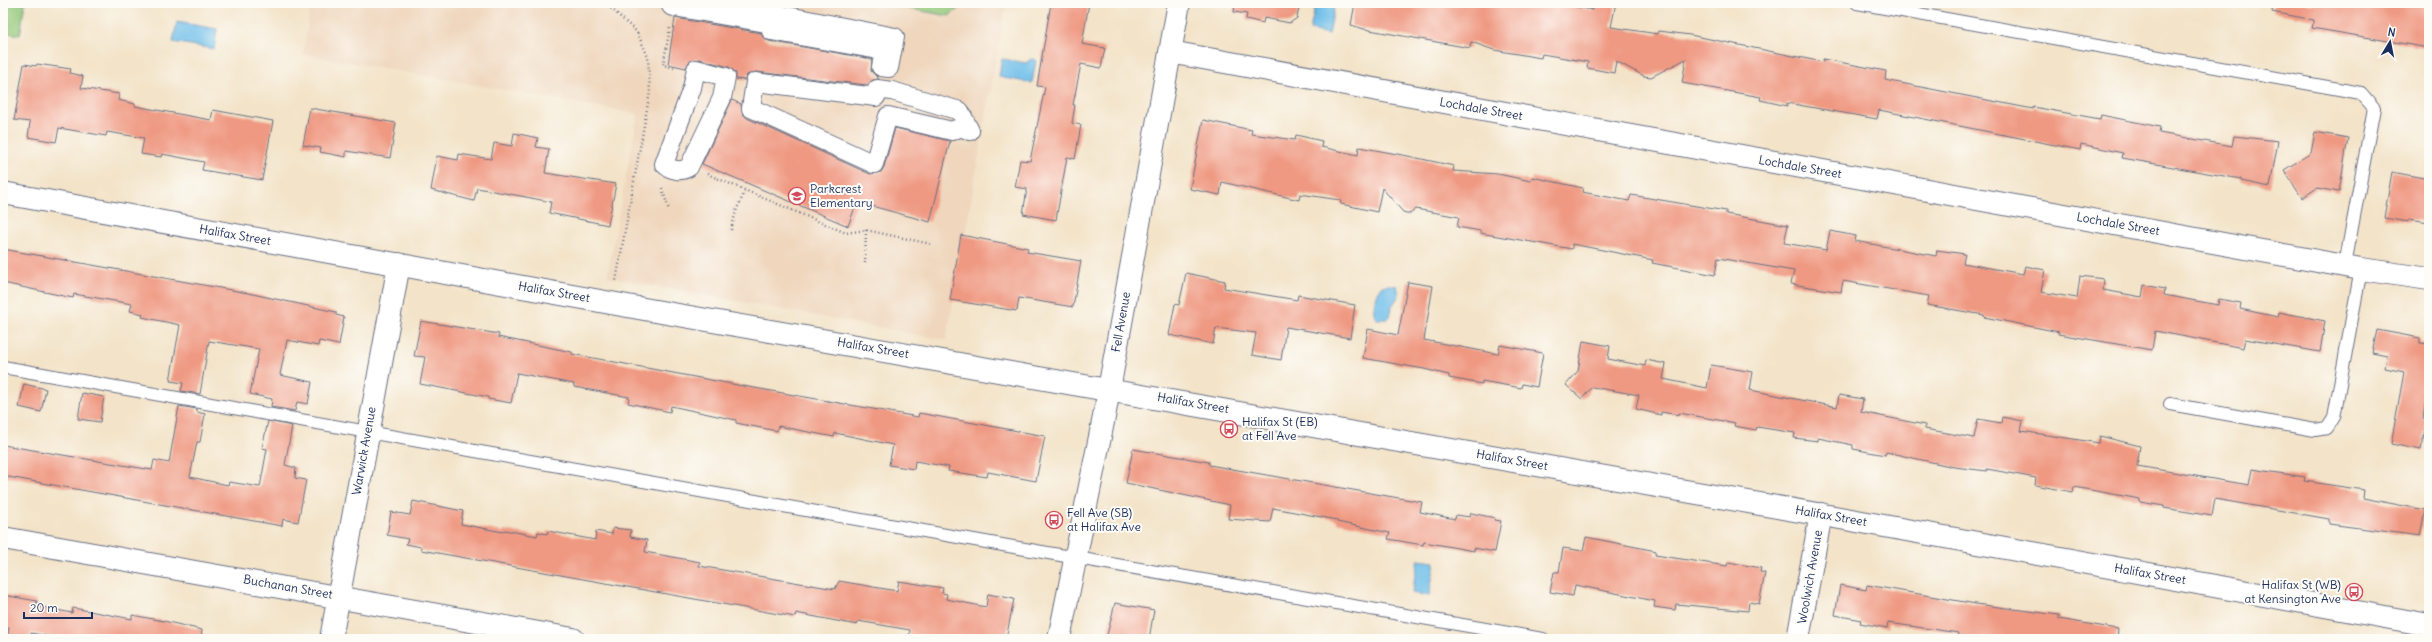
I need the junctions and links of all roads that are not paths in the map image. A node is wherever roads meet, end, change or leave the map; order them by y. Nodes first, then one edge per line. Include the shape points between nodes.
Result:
1 (672, 3) edge
2 (721, 3) edge
3 (1179, 3) edge
4 (1858, 3) edge
5 (1170, 52) junction
6 (877, 90) joint
7 (689, 167) joint
8 (3, 193) edge
9 (399, 264) junction
10 (2353, 267) junction
11 (2429, 279) edge
12 (3, 367) edge
13 (1109, 389) junction
14 (2170, 404) dead end
15 (367, 431) junction
16 (1821, 514) junction
17 (3, 538) edge
18 (1074, 559) junction
19 (339, 596) junction
20 (2429, 625) edge
21 (331, 639) edge
22 (573, 639) edge
23 (1059, 639) edge
24 (1543, 639) edge
25 (1798, 639) edge

1 - 2 street via 671,6 674,7 772,24 771,31 884,51 881,67 889,68 895,37
3 - 5 street, Fell Avenue
4 - 10 lane via 2361,93 2374,108
5 - 10 street, Lochdale Street
5 - 13 street, Fell Avenue
6 - 6 street via 892,91 960,111 970,131 961,127 952,131 888,116 874,164 751,108 755,82 876,97
7 - 7 street via 722,98 726,77 696,69 692,88 664,164 670,169 684,170
8 - 9 street, Halifax Street
9 - 13 street, Halifax Street
9 - 15 street, Warwick Avenue
10 - 11 street, Lochdale Street
10 - 14 lane via 2334,417 2327,428 2315,430
12 - 15 lane
13 - 16 street, Halifax Street
13 - 18 street, Fell Avenue
15 - 18 lane
15 - 19 street, Warwick Avenue
16 - 20 street, Halifax Street
16 - 25 street, Woolwich Avenue
17 - 19 street, Buchanan Street
18 - 23 street, Fell Avenue
18 - 24 lane
19 - 21 street, Warwick Avenue
19 - 22 street, Buchanan Street

